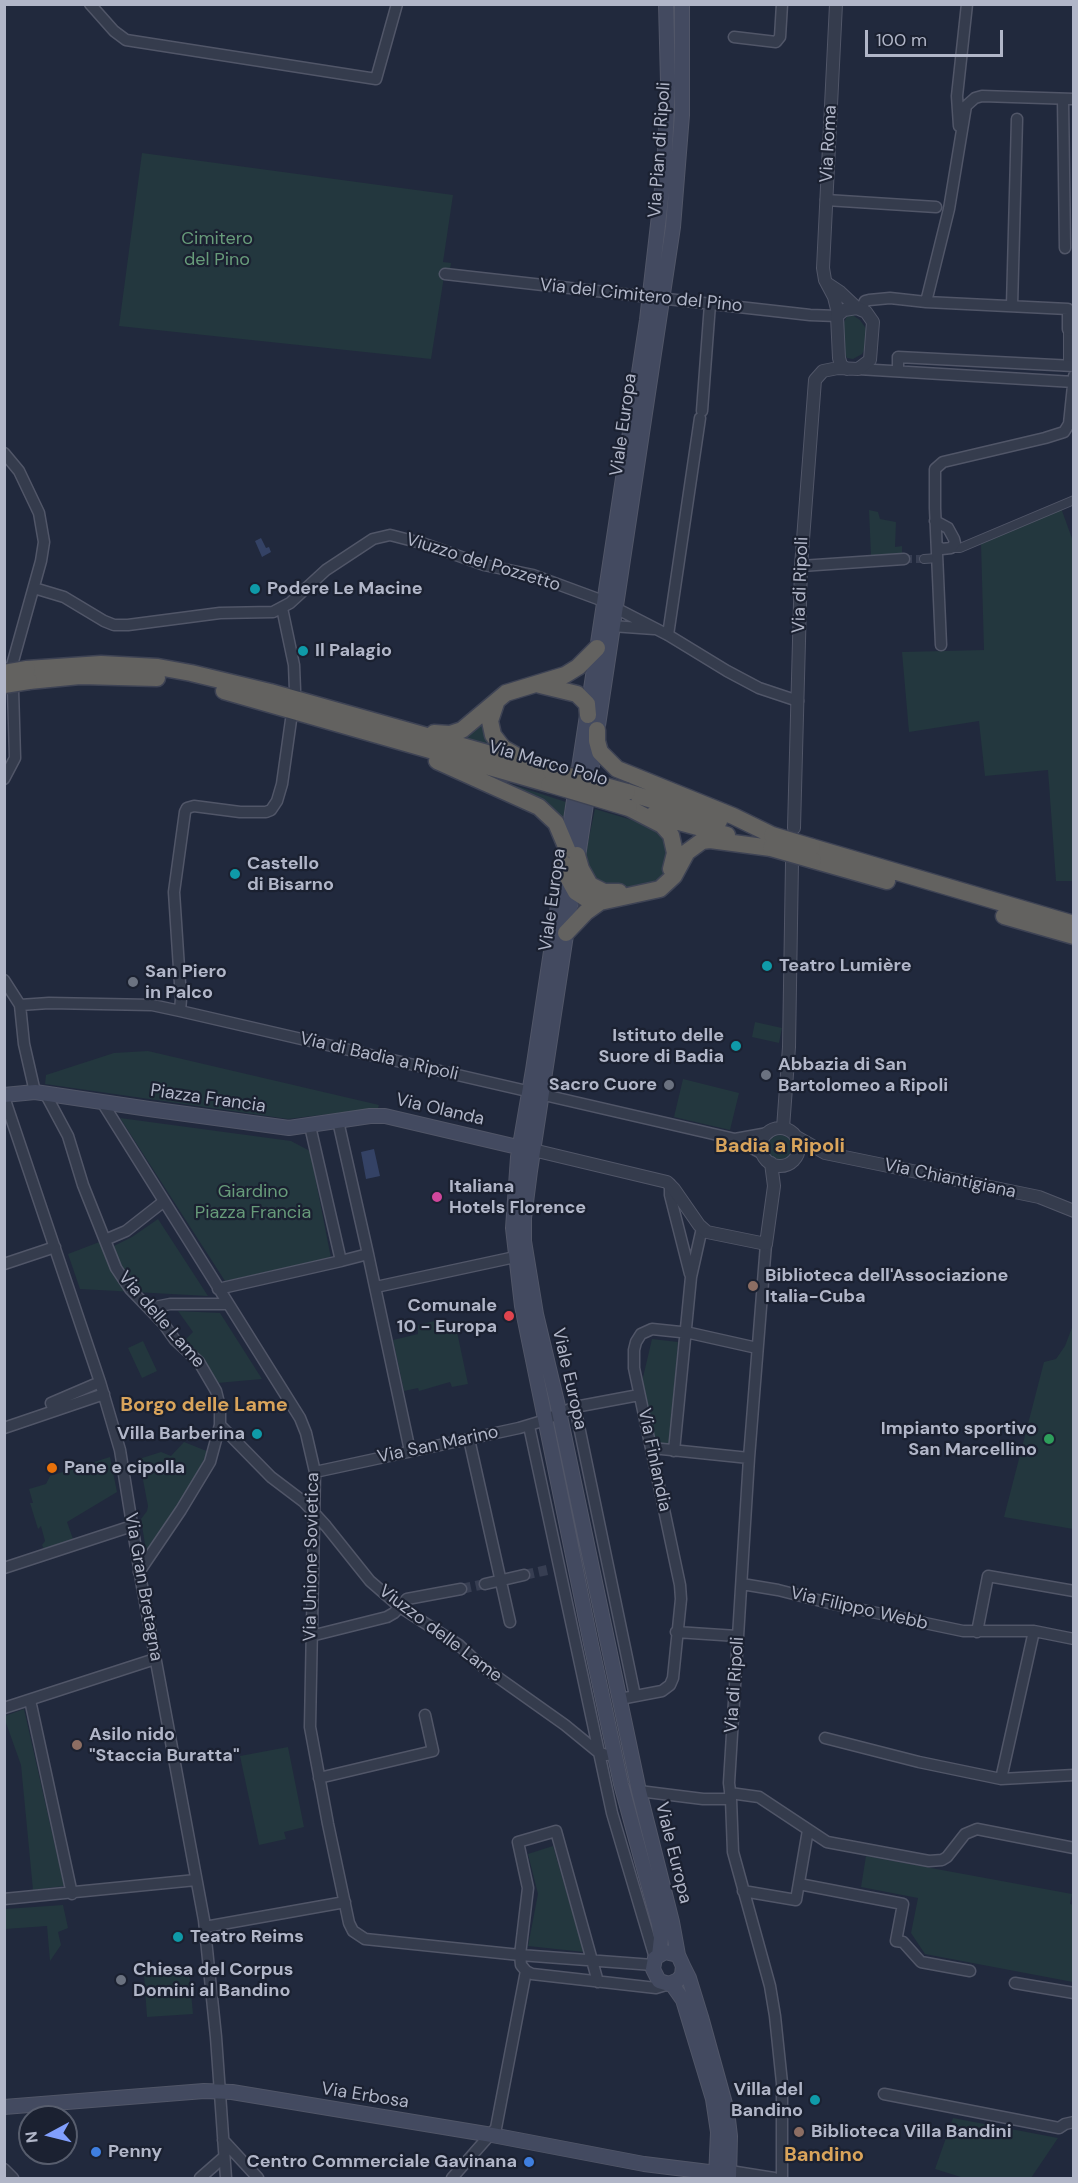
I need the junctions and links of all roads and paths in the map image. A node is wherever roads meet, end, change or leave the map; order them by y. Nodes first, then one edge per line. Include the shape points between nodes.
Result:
1 (90, 4) edge
2 (397, 4) edge
3 (666, 4) edge
4 (682, 4) edge
5 (782, 4) edge
6 (836, 4) edge
7 (968, 4) edge
8 (734, 37) dead end
9 (1068, 99) edge
10 (1017, 119) dead end
11 (962, 138) junction
12 (1069, 174) edge
13 (826, 200) junction
14 (936, 207) dead end
15 (1065, 248) dead end
16 (445, 274) dead end
17 (827, 283) junction
18 (656, 297) junction
19 (890, 298) junction
20 (926, 302) junction
21 (710, 304) junction
22 (1012, 306) junction
23 (859, 308) junction
24 (838, 315) junction
25 (873, 322) junction
26 (1071, 329) edge
27 (873, 349) junction
28 (975, 361) junction
29 (852, 369) junction
30 (1072, 369) edge
31 (896, 371) junction
32 (975, 376) junction
33 (1073, 382) edge
34 (4, 453) edge
35 (1074, 500) edge
36 (939, 522) junction
37 (937, 546) junction
38 (951, 548) junction
39 (938, 558) junction
40 (904, 559) tunnel mouth
41 (924, 559) tunnel mouth
42 (801, 566) junction
43 (34, 588) junction
44 (610, 605) junction
45 (282, 608) junction
46 (612, 629) junction
47 (657, 630) junction
48 (668, 635) junction
49 (941, 645) dead end
50 (597, 648) junction
51 (18, 672) edge
52 (537, 685) junction
53 (9, 687) edge
54 (295, 690) dead end
55 (500, 697) junction
56 (798, 700) junction
57 (588, 715) junction
58 (291, 720) dead end
59 (597, 730) junction
60 (390, 733) junction
61 (550, 778) junction
62 (4, 779) edge
63 (628, 800) junction
64 (580, 802) dead end
65 (794, 828) dead end
66 (772, 841) junction
67 (812, 854) junction
68 (569, 856) junction
69 (792, 862) dead end
70 (572, 886) junction
71 (600, 902) junction
72 (1074, 924) edge
73 (566, 933) junction
74 (1074, 936) edge
75 (4, 980) edge
76 (20, 1005) junction
77 (180, 1011) junction
78 (40, 1092) junction
79 (536, 1092) junction
80 (4, 1096) edge
81 (102, 1102) junction
82 (338, 1121) junction
83 (309, 1126) junction
84 (783, 1128) junction
85 (768, 1133) junction
86 (795, 1136) junction
87 (735, 1138) junction
88 (526, 1149) junction
89 (825, 1153) junction
90 (767, 1159) junction
91 (791, 1162) junction
92 (670, 1184) junction
93 (774, 1186) junction
94 (163, 1202) junction
95 (1074, 1211) edge
96 (702, 1228) junction
97 (105, 1240) junction
98 (766, 1244) junction
99 (55, 1247) junction
100 (368, 1254) junction
101 (515, 1257) junction
102 (341, 1261) junction
103 (4, 1264) edge
104 (691, 1277) junction
105 (376, 1287) junction
106 (218, 1289) junction
107 (227, 1304) junction
108 (150, 1308) junction
109 (684, 1332) junction
110 (757, 1348) junction
111 (100, 1383) junction
112 (104, 1394) junction
113 (639, 1395) junction
114 (575, 1407) junction
115 (54, 1411) junction
116 (559, 1413) junction
117 (545, 1420) junction
118 (220, 1425) junction
119 (529, 1426) junction
120 (4, 1428) edge
121 (469, 1439) junction
122 (652, 1448) junction
123 (410, 1451) junction
124 (674, 1451) junction
125 (749, 1458) junction
126 (315, 1472) junction
127 (313, 1512) junction
128 (132, 1526) junction
129 (4, 1568) edge
130 (139, 1572) junction
131 (524, 1575) tunnel mouth
132 (501, 1580) junction
133 (484, 1584) tunnel mouth
134 (741, 1584) junction
135 (461, 1589) tunnel mouth
136 (1074, 1591) edge
137 (400, 1606) junction
138 (510, 1622) dead end
139 (1034, 1631) junction
140 (676, 1632) junction
141 (977, 1632) junction
142 (310, 1636) junction
143 (737, 1636) junction
144 (1074, 1639) edge
145 (155, 1659) junction
146 (635, 1696) junction
147 (620, 1699) junction
148 (30, 1700) junction
149 (4, 1708) edge
150 (425, 1715) dead end
151 (825, 1738) dead end
152 (598, 1752) junction
153 (615, 1753) junction
154 (1074, 1775) edge
155 (319, 1778) junction
156 (1001, 1779) junction
157 (639, 1791) junction
158 (731, 1796) junction
159 (808, 1830) junction
160 (1074, 1848) edge
161 (196, 1880) junction
162 (799, 1884) junction
163 (743, 1891) junction
164 (72, 1894) junction
165 (4, 1899) edge
166 (345, 1902) junction
167 (205, 1927) junction
168 (520, 1955) junction
169 (656, 1959) junction
170 (592, 1960) junction
171 (680, 1960) junction
172 (526, 1971) junction
173 (970, 1971) dead end
174 (598, 1982) junction
175 (1015, 1983) dead end
176 (670, 1984) junction
177 (1074, 1993) edge
178 (220, 2091) junction
179 (884, 2094) dead end
180 (4, 2108) edge
181 (1074, 2122) edge
182 (453, 2128) junction
183 (492, 2135) junction
184 (222, 2140) junction
185 (224, 2157) junction
186 (466, 2163) junction
187 (4, 2169) edge
188 (723, 2175) edge
189 (13, 2178) edge
190 (200, 2178) edge
191 (226, 2178) edge
192 (258, 2178) edge
193 (452, 2178) edge
194 (774, 2178) edge
195 (782, 2178) edge

1 - 2 street via 126,40 376,79
3 - 18 main road, Via Pian di Ripoli via 668,82
4 - 18 main road, Via Pian di Ripoli via 682,115 673,227
5 - 8 street via 780,37 776,42
6 - 13 street, Via Roma
7 - 11 street via 957,103
9 - 11 street via 979,96 966,106
9 - 12 street
10 - 22 street
11 - 20 street via 950,209
12 - 15 street
13 - 14 street
13 - 17 street, Via Roma via 822,268
16 - 18 street, Via del Cimitero del Pino
17 - 23 street
17 - 24 street, Via Roma
18 - 21 street, Via del Cimitero del Pino
18 - 44 main road, Viale Europa
19 - 20 street
19 - 23 street via 865,301
19 - 25 street via 877,305
20 - 22 street
21 - 24 street, Via del Cimitero del Pino
21 - 48 street via 701,414
22 - 26 street via 1068,309
23 - 24 street via 849,308
23 - 25 street
24 - 29 street, Via Roma via 838,358 841,365
25 - 27 street
26 - 30 street
27 - 29 street via 870,360
27 - 31 street via 880,364
28 - 30 street
28 - 31 street via 898,357
28 - 32 street
29 - 31 street
29 - 42 street, Via di Ripoli via 822,371 815,380
30 - 33 street
31 - 32 street
32 - 33 street
33 - 36 street via 1066,430 943,462 937,467 935,508
34 - 43 street via 19,471 44,530
35 - 38 street via 960,548
36 - 37 street
36 - 38 street via 953,535
37 - 38 street
37 - 39 street
39 - 41 street
39 - 49 street
40 - 42 street
42 - 56 street, Via di Ripoli
43 - 45 street via 64,597 114,625 220,613 273,612
43 - 51 street
44 - 45 street, Viuzzo del Pozzetto via 533,575 484,565 390,535 373,539 326,570
44 - 46 main road, Viale Europa
44 - 47 street, Viuzzo del Pozzetto
44 - 50 main road, Viale Europa
45 - 54 street via 294,664
46 - 47 street
46 - 59 main road, Viale Europa
47 - 48 street, Viuzzo del Pozzetto
48 - 56 street, Viuzzo del Pozzetto via 759,688
50 - 52 highway via 575,670
50 - 57 main road, Viale Europa
51 - 53 highway, Via Marco Polo, bridge
51 - 60 highway, Via Marco Polo via 101,663 176,670 270,692
52 - 55 highway
52 - 57 highway via 577,694 587,704
53 - 62 street via 15,758
55 - 60 highway via 455,733
55 - 61 highway via 490,722 496,740
56 - 65 street, Via di Ripoli
57 - 59 main road, Viale Europa via 585,770
58 - 77 street via 282,784 271,810 240,812 194,806 185,812 174,892
59 - 66 highway via 600,752 617,769 733,816
60 - 61 highway, Via Marco Polo
60 - 68 highway via 539,807 556,823
61 - 63 highway, Via Marco Polo, bridge
63 - 66 highway, Via Marco Polo via 710,818
63 - 68 highway via 671,835 675,860 666,877 641,888 601,891 593,887
64 - 68 main road, Viale Europa
66 - 67 highway, Via Marco Polo, bridge
66 - 71 highway via 702,841 687,852 674,876 660,889
67 - 72 highway, Via Marco Polo
67 - 74 highway, Via Marco Polo
68 - 70 highway
68 - 79 main road, Viale Europa
69 - 84 street via 789,1047
70 - 71 highway via 580,896
70 - 73 main road, Viale Europa
71 - 73 highway
73 - 79 main road, Viale Europa
75 - 76 street, Via delle Lame
76 - 77 street, Via di Badia a Ripoli via 152,1005
76 - 78 street, Via delle Lame via 24,1044
77 - 79 street, Via di Badia a Ripoli
78 - 80 main road, Piazza Francia
78 - 81 main road, Piazza Francia
78 - 97 street, Via delle Lame via 68,1136
79 - 87 street, Via di Badia a Ripoli
79 - 88 main road, Viale Europa
80 - 99 street, Via Gran Bretagna
81 - 83 main road, Piazza Francia via 267,1126
81 - 94 street, Via Unione Sovietica
82 - 83 main road, Piazza Francia
82 - 88 main road, Via Olanda via 385,1116
82 - 100 street
83 - 102 street
84 - 85 street
84 - 86 street
85 - 87 street, Via di Badia a Ripoli
85 - 90 street via 762,1143
86 - 89 street, Via Chiantigiana
86 - 91 street via 798,1153
87 - 90 street, Via di Badia a Ripoli
88 - 92 street
88 - 101 main road, Viale Europa via 513,1213
88 - 116 main road, Viale Europa via 525,1249
89 - 91 street, Via Chiantigiana
89 - 95 street, Via Chiantigiana via 1039,1197
90 - 91 street via 777,1165
90 - 93 street, Via di Ripoli
91 - 93 street, Via di Ripoli
92 - 96 street
92 - 104 street
93 - 98 street, Via di Ripoli
94 - 97 street via 126,1231
94 - 106 street, Via Unione Sovietica
96 - 98 street
96 - 104 street
97 - 108 street, Via delle Lame via 125,1284
98 - 110 street, Via di Ripoli
99 - 103 street
99 - 111 street, Via Gran Bretagna
100 - 102 street
100 - 105 street
101 - 105 street
101 - 117 main road, Viale Europa
102 - 106 street
104 - 109 street
105 - 123 street
106 - 107 street, Via Unione Sovietica
107 - 108 street
107 - 126 street, Via Unione Sovietica via 302,1423
108 - 118 street, Via delle Lame via 210,1379 218,1399
109 - 110 street
109 - 113 street, Via Finlandia via 649,1330 637,1339 634,1356
109 - 124 street
110 - 125 street, Via di Ripoli
111 - 112 street, Via Gran Bretagna
111 - 115 street via 51,1403
112 - 115 street
112 - 128 street, Via Gran Bretagna via 122,1456
113 - 114 street, Via San Marino
113 - 122 street, Via Finlandia
114 - 116 street, Via San Marino
114 - 146 street, Viale Europa
115 - 120 street
116 - 117 street, Via San Marino
116 - 147 main road, Viale Europa
117 - 119 street, Via San Marino
117 - 153 main road, Viale Europa
118 - 127 street, Viuzzo delle Lame via 271,1477
118 - 130 street, Via delle Lame via 210,1462
119 - 121 street, Via San Marino
119 - 152 street via 554,1569
121 - 123 street, Via San Marino
121 - 132 street
122 - 124 street
122 - 140 street, Via Finlandia via 680,1586
123 - 126 street, Via San Marino
124 - 125 street
125 - 134 street, Via di Ripoli
126 - 127 street, Via Unione Sovietica
127 - 137 street, Viuzzo delle Lame via 370,1581
127 - 142 street, Via Unione Sovietica
128 - 129 street
128 - 130 street, Via Gran Bretagna
130 - 145 street, Via Gran Bretagna
131 - 132 street
132 - 133 street
132 - 138 street
134 - 141 street, Via Filippo Webb
134 - 143 street, Via di Ripoli
135 - 137 street via 407,1599
136 - 141 street via 988,1576
137 - 142 street via 387,1617
137 - 152 street, Viuzzo delle Lame via 459,1645
139 - 141 street, Via Filippo Webb
139 - 144 street, Via Filippo Webb
139 - 156 street
140 - 143 street
140 - 146 street, Via Finlandia via 670,1685 662,1691
142 - 155 street, Via Unione Sovietica via 309,1718
143 - 158 street, Via di Ripoli
145 - 148 street
145 - 161 street, Via Gran Bretagna
146 - 147 street
147 - 157 main road, Viale Europa
148 - 149 street
148 - 164 street
150 - 155 street via 433,1751
151 - 156 street
152 - 153 street
152 - 169 street via 624,1858
153 - 169 main road, Viale Europa via 659,1924 661,1938
154 - 156 street
155 - 166 street, Via Unione Sovietica
157 - 158 street via 703,1799
157 - 171 main road, Viale Europa
158 - 159 street via 759,1797
158 - 163 street, Via di Ripoli via 733,1852
159 - 160 street via 827,1842 929,1861 947,1857 965,1834 977,1829
159 - 162 street
161 - 164 street
161 - 167 street, Via Gran Bretagna
162 - 163 street via 796,1900
162 - 173 street via 903,1904 896,1941 903,1942 921,1962
163 - 195 street, Via di Ripoli via 775,2016 782,2083
164 - 165 street
166 - 167 street
166 - 168 street, Via Unione Sovietica via 350,1927 360,1938
167 - 178 street, Via Gran Bretagna
168 - 170 street, Via Unione Sovietica
168 - 170 street via 528,1888 518,1842 556,1831
168 - 172 street
169 - 170 street, Via Unione Sovietica
169 - 171 main road via 668,1952
169 - 176 main road via 657,1979
170 - 174 street
171 - 176 main road via 681,1977
171 - 188 main road, Viale Europa via 698,2007 727,2111 730,2136
172 - 174 street
172 - 183 street
174 - 176 street via 656,1988
175 - 177 street
176 - 188 main road via 681,1994 713,2099
178 - 180 main road, Via Erbosa
178 - 182 main road, Via Erbosa
178 - 184 street, Via Gran Bretagna
179 - 181 street via 1059,2128
182 - 183 main road, Via Erbosa
182 - 186 street via 468,2133 472,2140
183 - 186 street
183 - 188 main road, Via Erbosa
184 - 185 street, Via Gran Bretagna
184 - 192 street
185 - 190 street
185 - 191 street, Via Gran Bretagna
186 - 193 street
187 - 189 street
188 - 194 street, Via Erbosa

